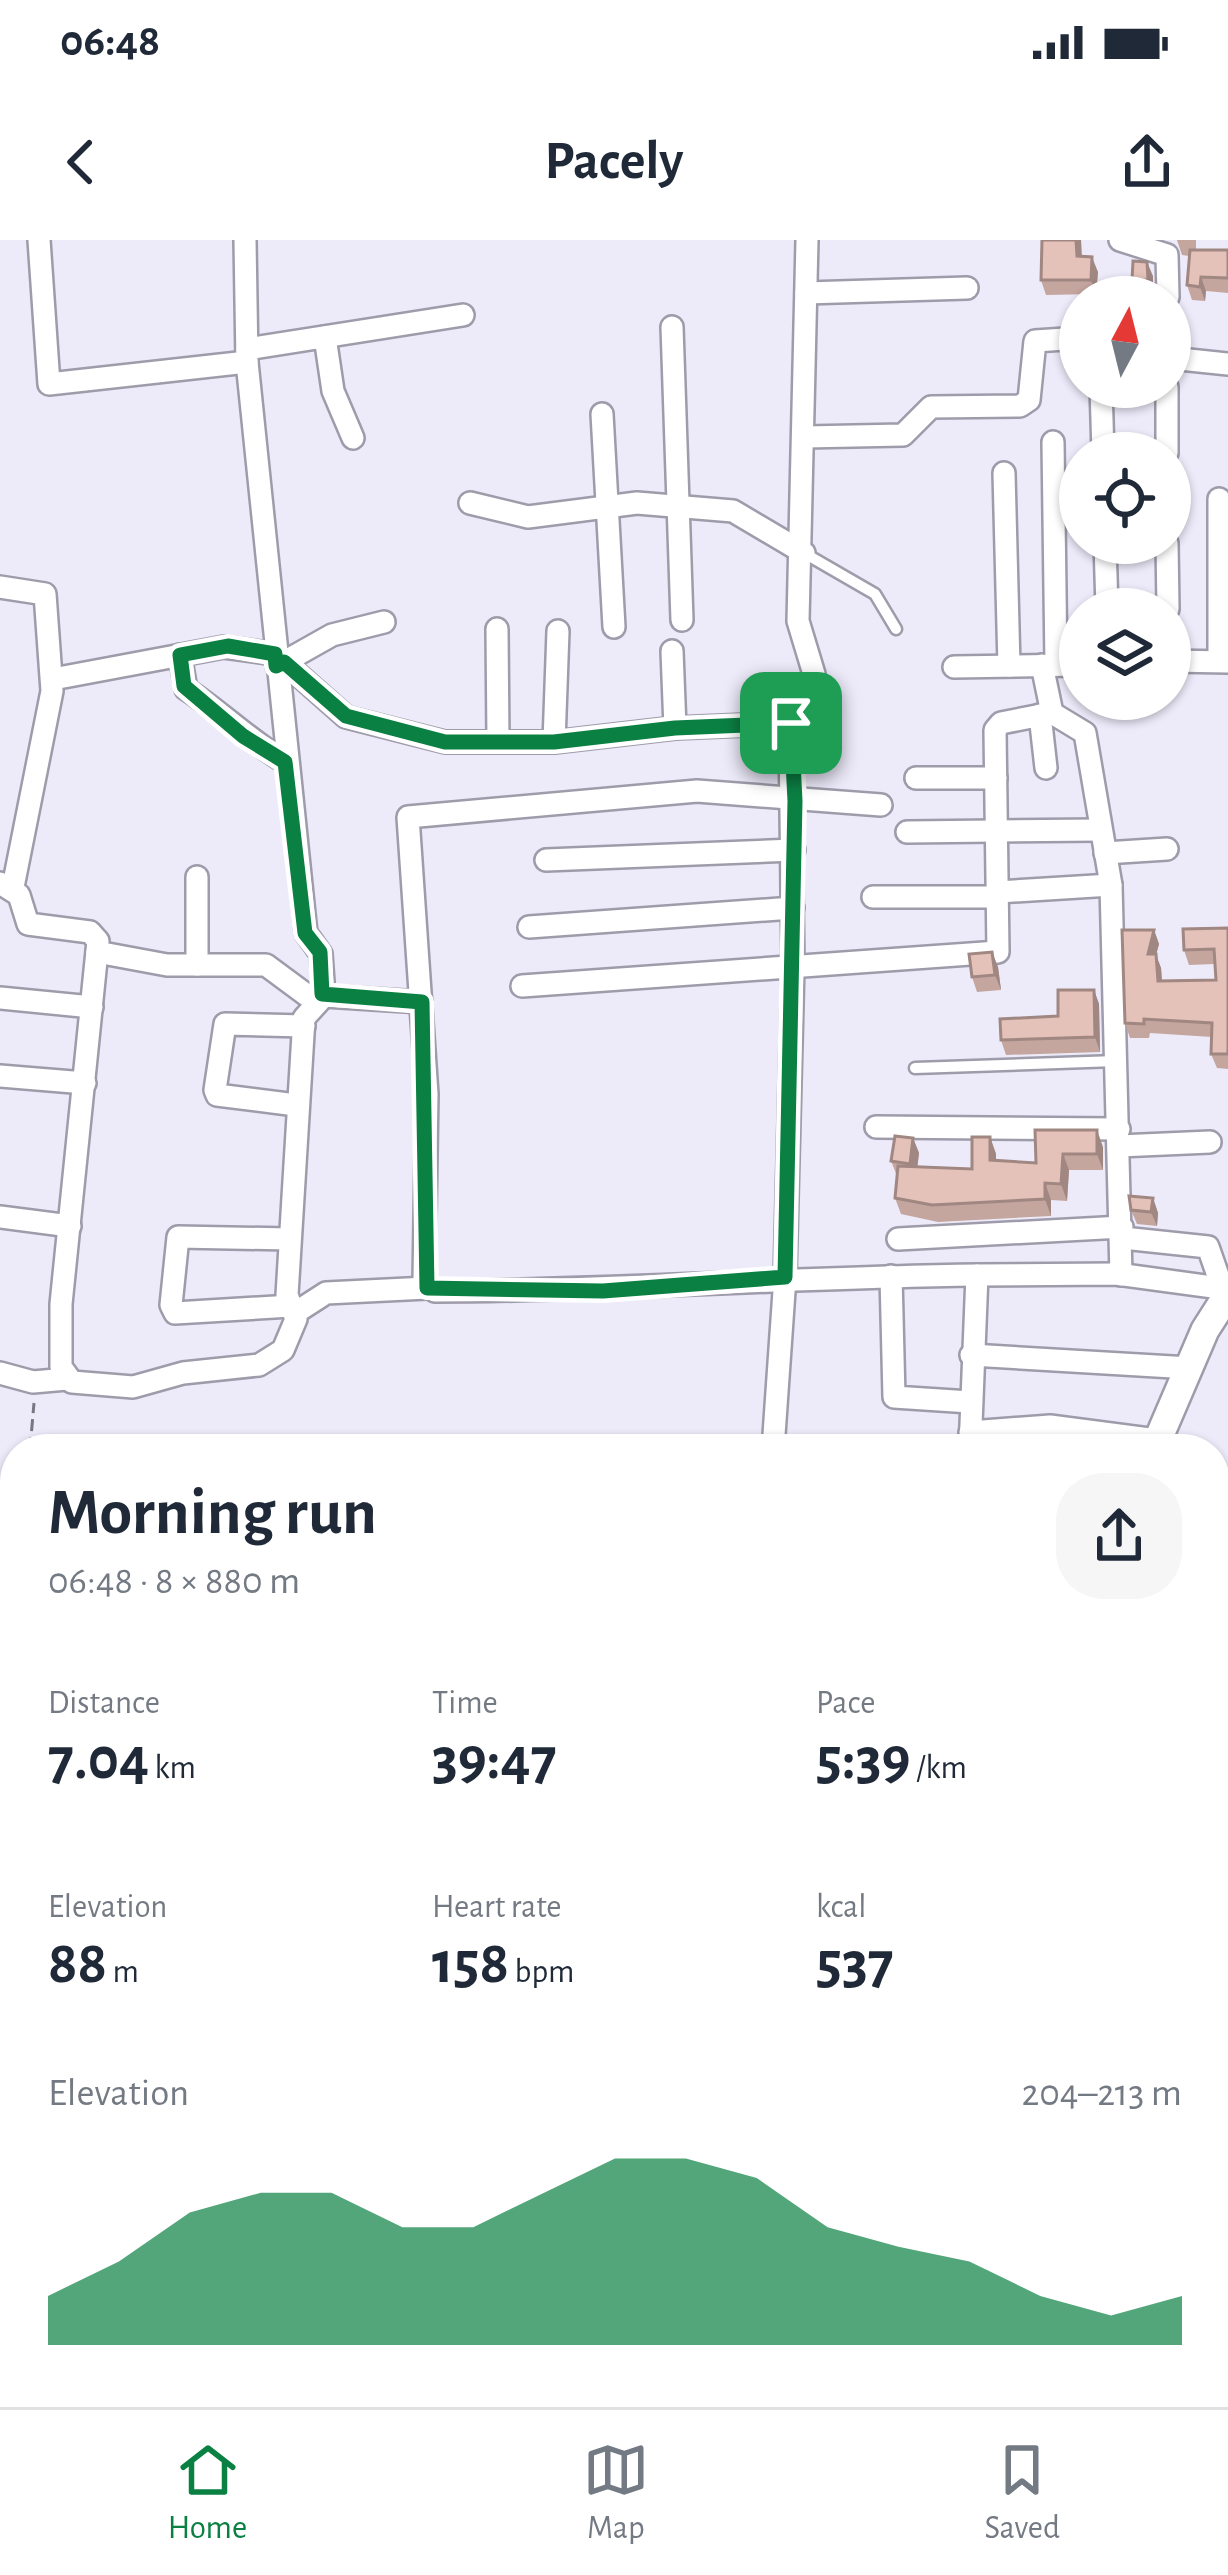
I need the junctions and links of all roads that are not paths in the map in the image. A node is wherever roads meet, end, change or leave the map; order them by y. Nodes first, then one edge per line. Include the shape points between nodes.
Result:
1 (38, 240) edge
2 (807, 240) edge
3 (1120, 240) edge
4 (241, 241) edge
5 (1168, 276) edge
6 (968, 288) dead end
7 (806, 293) junction
8 (463, 315) dead end
9 (672, 327) dead end
10 (325, 337) junction
11 (1059, 339) edge
12 (247, 355) junction
13 (1191, 360) edge
14 (1228, 364) edge
15 (602, 414) dead end
16 (805, 437) junction
17 (353, 439) dead end
18 (1053, 442) dead end
19 (1004, 473) dead end
20 (1219, 499) dead end
21 (470, 503) dead end
22 (678, 506) junction
23 (611, 507) junction
24 (804, 553) junction
25 (0, 587) edge
26 (682, 620) dead end
27 (384, 622) dead end
28 (614, 627) dead end
29 (497, 629) dead end
30 (896, 629) dead end
31 (558, 631) dead end
32 (672, 651) dead end
33 (180, 655) junction
34 (278, 661) junction
35 (1191, 662) edge
36 (1223, 662) edge
37 (1049, 665) junction
38 (1059, 665) edge
39 (1009, 666) junction
40 (954, 667) dead end
41 (53, 679) junction
42 (1046, 714) junction
43 (791, 723) junction
44 (675, 728) junction
45 (498, 742) junction
46 (554, 742) junction
47 (285, 762) junction
48 (1046, 768) dead end
49 (916, 778) dead end
50 (996, 778) junction
51 (795, 801) junction
52 (881, 805) dead end
53 (997, 830) junction
54 (1099, 830) junction
55 (907, 832) dead end
56 (1167, 849) dead end
57 (794, 850) junction
58 (1105, 853) junction
59 (546, 860) dead end
60 (197, 877) dead end
61 (6, 885) edge
62 (1111, 885) junction
63 (998, 895) junction
64 (873, 897) dead end
65 (793, 908) junction
66 (530, 927) dead end
67 (97, 952) junction
68 (197, 965) junction
69 (793, 966) junction
70 (522, 986) dead end
71 (0, 998) edge
72 (320, 999) junction
73 (422, 1002) junction
74 (92, 1007) junction
75 (304, 1025) junction
76 (1117, 1060) junction
77 (915, 1068) dead end
78 (0, 1076) edge
79 (85, 1083) junction
80 (296, 1105) junction
81 (876, 1127) dead end
82 (1119, 1137) junction
83 (1210, 1142) dead end
84 (0, 1217) edge
85 (70, 1226) junction
86 (1122, 1232) junction
87 (289, 1238) junction
88 (898, 1239) dead end
89 (976, 1275) junction
90 (1121, 1275) junction
91 (891, 1276) junction
92 (785, 1277) junction
93 (427, 1288) junction
94 (1226, 1290) edge
95 (293, 1309) junction
96 (971, 1355) junction
97 (1190, 1368) junction
98 (0, 1373) edge
99 (67, 1379) junction
100 (970, 1402) junction
101 (774, 1434) edge
102 (970, 1434) edge
103 (1007, 1434) edge
104 (1095, 1434) edge
105 (1161, 1434) edge

1 - 12 street via 49,384
2 - 7 street
3 - 5 street via 1167,255
4 - 12 street
6 - 7 street
7 - 16 street
8 - 10 street
9 - 22 street
10 - 12 street
10 - 17 street via 333,391
11 - 16 street via 1035,340 1029,400 1020,406 931,406 903,435
12 - 34 street
13 - 14 street
15 - 23 street
16 - 24 street
18 - 37 street
19 - 39 street
20 - 36 street
21 - 23 street via 528,517
22 - 23 street
22 - 24 street via 740,512
22 - 26 street
23 - 28 street
24 - 30 lane via 874,594
24 - 43 street via 798,621 814,674
25 - 41 street via 45,594
27 - 34 street
29 - 45 street
31 - 46 street
32 - 44 street
33 - 34 street via 228,646
33 - 41 street
33 - 47 street via 186,688
34 - 45 street via 351,719 445,742
34 - 47 street
35 - 36 street
37 - 38 street
37 - 39 street
37 - 42 street
39 - 40 street
41 - 61 street
42 - 48 street
42 - 50 street via 997,726
42 - 54 street via 1085,733
43 - 44 street
43 - 51 street
44 - 46 street
45 - 46 street
47 - 72 street via 305,933 320,952
49 - 50 street
50 - 53 street
51 - 52 street
51 - 57 street
51 - 73 street via 697,791 412,814
53 - 54 street
53 - 55 street
53 - 63 street
54 - 58 street
56 - 58 street
57 - 59 street
57 - 65 street
58 - 62 street
60 - 68 street
61 - 67 street via 28,924 94,934
62 - 63 street
62 - 76 street
63 - 64 street
63 - 69 street via 996,953
65 - 66 street
65 - 69 street
67 - 68 street
67 - 74 street
68 - 72 street via 272,966
69 - 70 street
69 - 92 street
71 - 74 street
72 - 73 street
72 - 75 street
73 - 93 street
74 - 79 street
75 - 80 street
75 - 80 street via 224,1024 214,1090
76 - 77 lane
76 - 82 street
78 - 79 street
79 - 85 street
80 - 87 street
81 - 82 street
82 - 83 street
82 - 86 street
84 - 85 street
85 - 99 street via 61,1304
86 - 88 street
86 - 90 street
86 - 94 street via 1208,1247
87 - 95 street
87 - 95 street via 178,1237 171,1305 176,1313
89 - 90 street
89 - 91 street
89 - 96 street
90 - 94 street
91 - 92 street
91 - 100 street via 894,1397
92 - 93 street via 603,1291
92 - 101 street
93 - 95 street via 326,1293
94 - 97 street
95 - 99 street via 292,1338 269,1362 133,1387
96 - 97 street
96 - 100 street
97 - 105 street
98 - 99 street
100 - 102 street
103 - 104 street via 1050,1426

